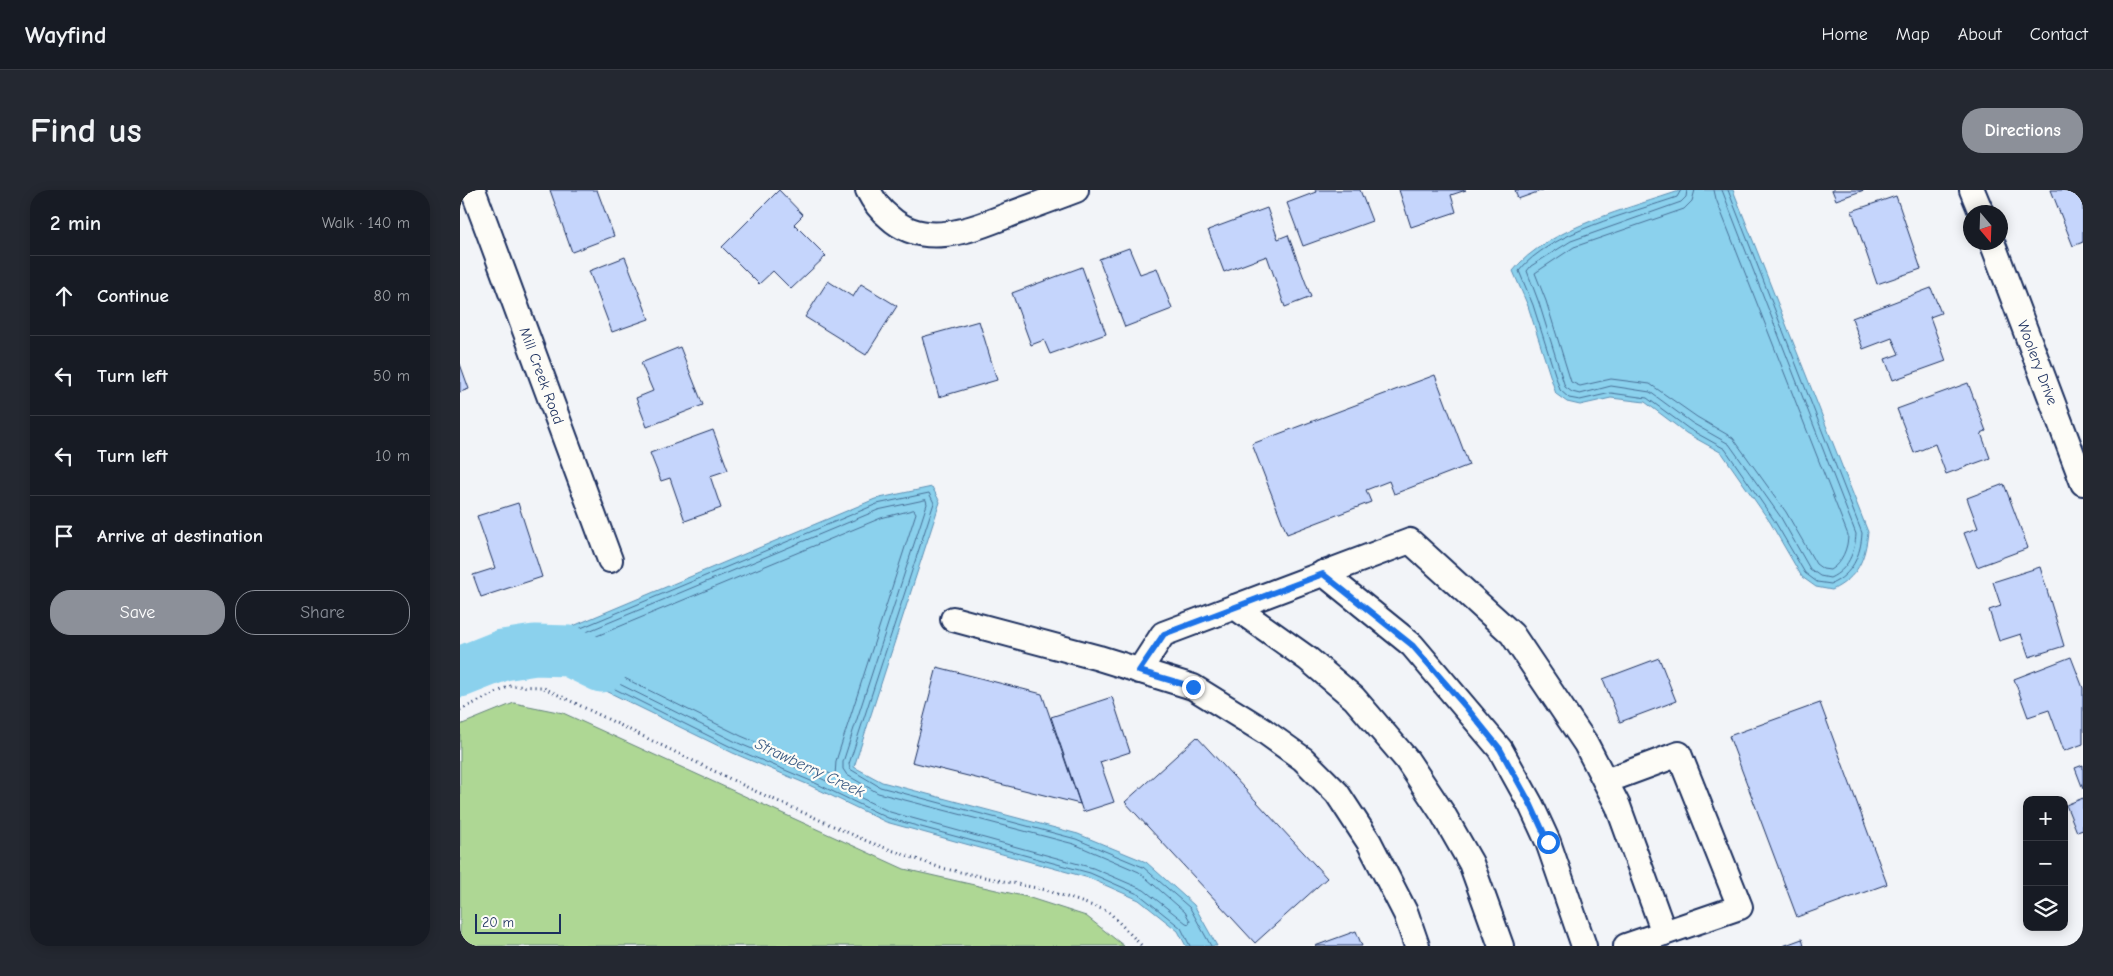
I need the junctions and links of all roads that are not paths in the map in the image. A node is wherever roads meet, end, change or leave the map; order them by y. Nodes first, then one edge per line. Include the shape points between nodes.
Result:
1 (473, 190) edge
2 (868, 190) edge
3 (1076, 190) edge
4 (1972, 190) edge
5 (1978, 205) edge
6 (1995, 250) edge
7 (2083, 483) edge
8 (610, 560) dead end
9 (1323, 574) junction
10 (1235, 607) junction
11 (953, 619) dead end
12 (1139, 671) junction
13 (1606, 782) junction
14 (1664, 933) junction
15 (1416, 946) edge
16 (1501, 946) edge
17 (1584, 946) edge
18 (1626, 946) edge

1 - 8 street, Mill Creek Road
2 - 3 street via 881,210 898,226 921,234 944,235 970,230
4 - 5 street
6 - 7 street, Woolery Drive
9 - 10 street
9 - 13 street via 1410,541 1512,634 1586,744
9 - 17 street via 1412,645 1500,749 1548,842
10 - 12 street via 1164,634
10 - 16 street via 1308,659 1354,698 1407,760 1471,862
11 - 12 street
12 - 15 street via 1193,687 1303,759 1337,793 1369,842 1406,914
13 - 14 street via 1618,806
13 - 14 street via 1679,754 1740,907
14 - 18 street

